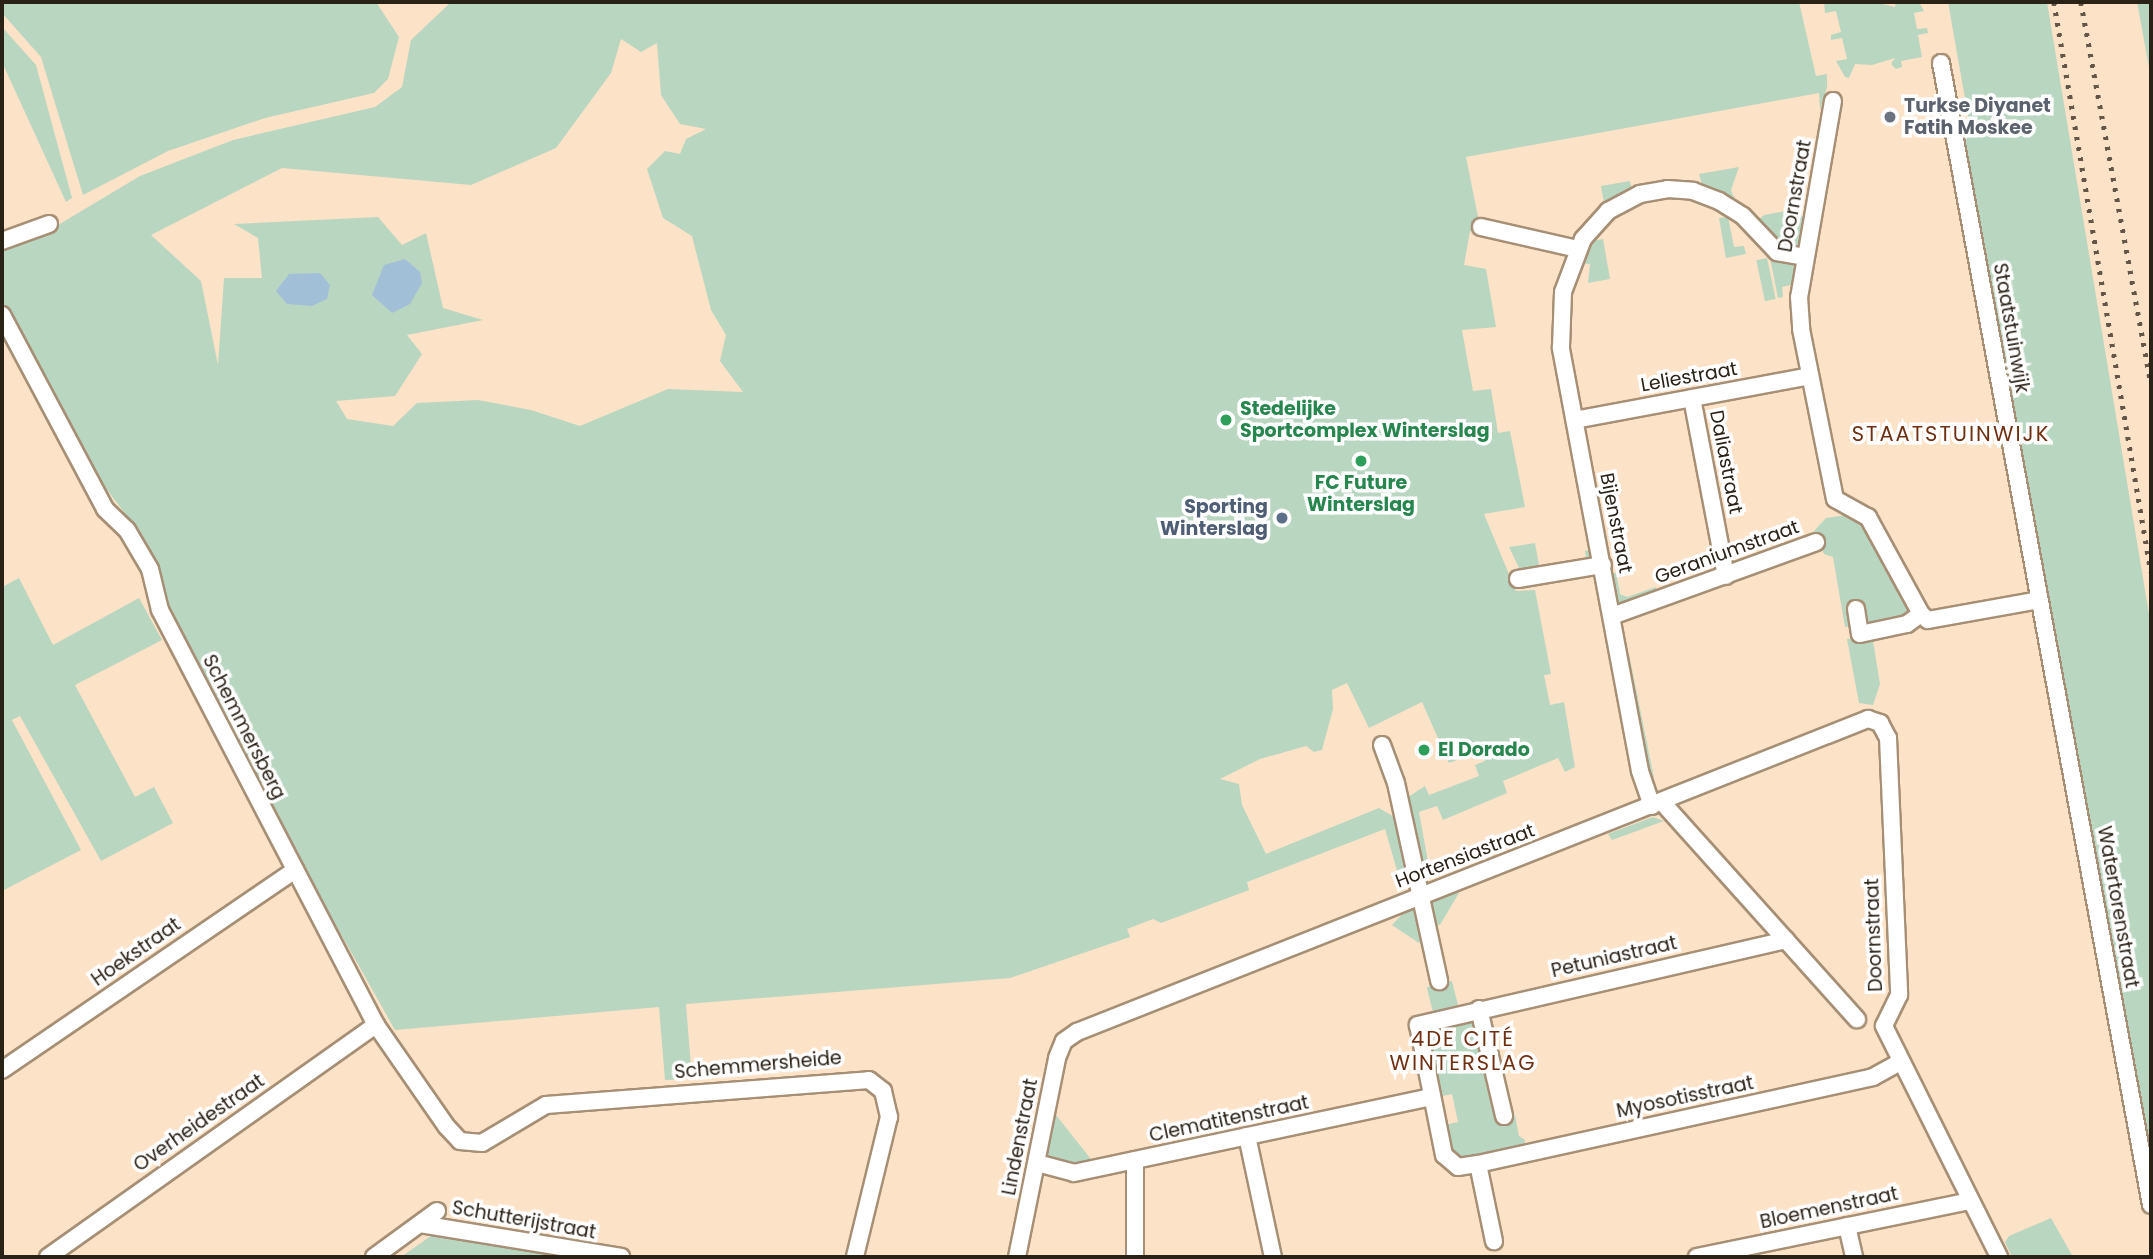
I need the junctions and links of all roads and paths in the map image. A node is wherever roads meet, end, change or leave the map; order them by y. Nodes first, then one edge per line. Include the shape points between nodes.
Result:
1 (1941, 63) dead end
2 (1833, 101) dead end
3 (49, 223) dead end
4 (1481, 227) dead end
5 (2, 241) edge
6 (1578, 249) junction
7 (1806, 257) junction
8 (2, 315) edge
9 (1810, 376) junction
10 (1692, 398) junction
11 (1575, 420) junction
12 (1816, 542) dead end
13 (1603, 565) junction
14 (1726, 576) junction
15 (1518, 579) dead end
16 (2039, 600) junction
17 (1856, 609) dead end
18 (1921, 614) junction
19 (1612, 616) junction
20 (1868, 719) joint
21 (1382, 745) dead end
22 (2073, 781) joint
23 (1657, 804) junction
24 (295, 870) junction
25 (1420, 896) junction
26 (1786, 940) junction
27 (1438, 981) dead end
28 (1479, 1009) junction
29 (1857, 1019) dead end
30 (376, 1025) junction
31 (1077, 1031) joint
32 (1898, 1063) junction
33 (2, 1070) edge
34 (1431, 1097) junction
35 (1504, 1116) dead end
36 (1248, 1136) junction
37 (472, 1144) joint
38 (1135, 1160) junction
39 (1037, 1163) junction
40 (1478, 1164) junction
41 (1969, 1201) junction
42 (2151, 1205) edge
43 (437, 1211) dead end
44 (420, 1224) junction
45 (1847, 1226) junction
46 (1494, 1241) dead end
47 (48, 1257) edge
48 (374, 1257) edge
49 (621, 1257) edge
50 (855, 1257) edge
51 (1017, 1257) edge
52 (1135, 1257) edge
53 (1273, 1257) edge
54 (1696, 1257) edge
55 (1854, 1257) edge
56 (1999, 1257) edge

1 - 16 street, Staatstuinwijk
2 - 7 street, Doornstraat
3 - 5 street
4 - 6 street
6 - 7 street, Bijenstraat via 1608,211 1640,194 1667,189 1693,191 1719,201 1744,216 1777,252
6 - 11 street, Bijenstraat via 1559,319
7 - 9 street, Doornstraat via 1799,297
8 - 24 street, Schemmersberg via 105,509 127,530 150,569 160,610
9 - 10 street, Leliestraat
9 - 18 street, Doornstraat via 1835,499 1868,517
10 - 11 street, Leliestraat
10 - 14 street, Daliastraat
11 - 13 street, Bijenstraat
12 - 14 street, Geraniumstraat
13 - 15 street
13 - 19 street, Bijenstraat
14 - 19 street, Geraniumstraat
16 - 18 street via 1928,620
16 - 22 street, Staatstuinwijk
17 - 18 street via 1860,634 1907,624
19 - 23 street, Bijenstraat via 1640,771
20 - 23 street, Hortensiastraat
20 - 32 street, Doornstraat via 1881,723 1888,738 1899,996 1884,1026
21 - 25 street, Hortensiastraat via 1396,783
22 - 42 street, Watertorenstraat
23 - 25 street, Hortensiastraat
23 - 26 street, Bijenstraat
24 - 30 street, Schemmersberg
24 - 33 street, Hoekstraat
25 - 27 street, Hortensiastraat
25 - 31 street, Hortensiastraat
26 - 28 street, Petuniastraat
26 - 29 street, Bijenstraat
28 - 34 street, Petuniastraat via 1418,1025
28 - 35 street
30 - 37 street, Schemmersberg via 447,1127 460,1141
30 - 47 street, Overheidestraat
31 - 39 street, Lindenstraat via 1064,1041 1057,1058
32 - 40 street, Myosotisstraat via 1873,1077
32 - 41 street, Doornstraat
34 - 36 street, Clematitenstraat
34 - 40 street via 1450,1164
36 - 38 street, Clematitenstraat
36 - 53 street
37 - 50 street, Schemmersheide via 491,1139 546,1105 869,1080 883,1091 889,1117
38 - 39 street, Clematitenstraat via 1074,1173
38 - 52 street
39 - 51 street, Lindenstraat
40 - 46 street
41 - 45 street, Bloemenstraat
41 - 56 street, Doornstraat
43 - 44 street
44 - 48 street
44 - 49 street, Schutterijstraat
45 - 54 street, Bloemenstraat
45 - 55 street

